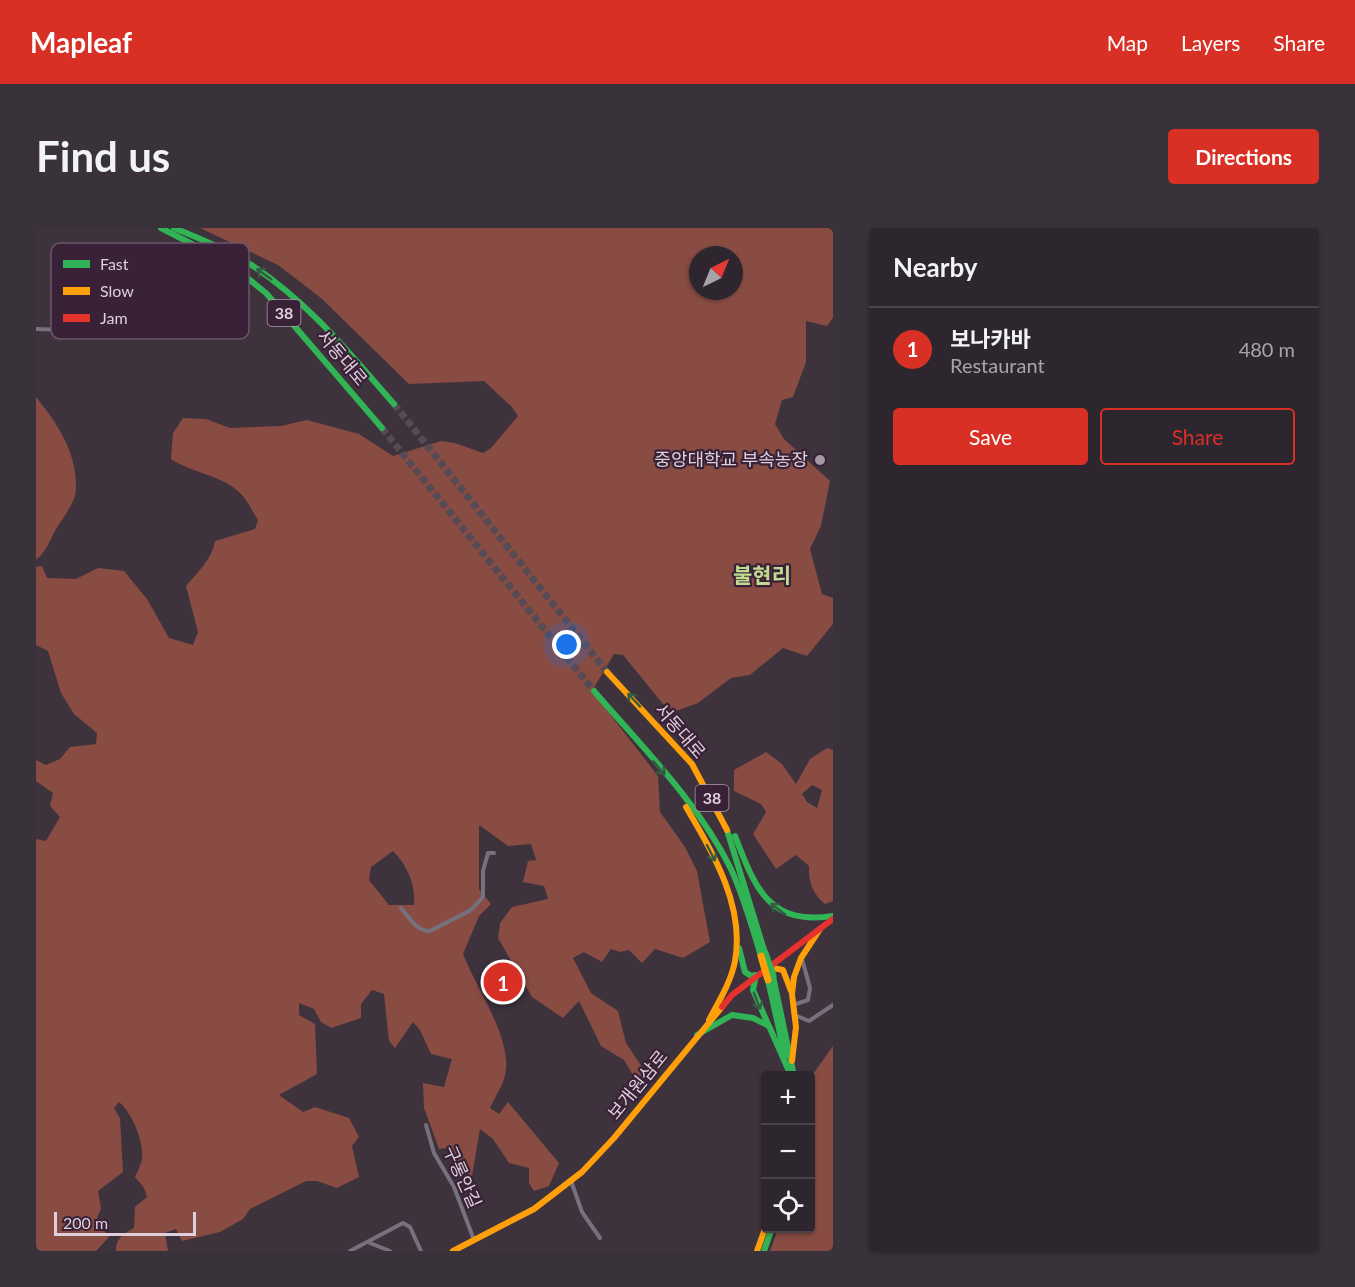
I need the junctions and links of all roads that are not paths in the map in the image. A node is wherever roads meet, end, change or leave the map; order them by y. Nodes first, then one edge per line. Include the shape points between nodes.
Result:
1 (161, 228) edge
2 (174, 228) edge
3 (191, 243) edge
4 (208, 243) edge
5 (249, 266) edge
6 (249, 279) edge
7 (36, 329) edge
8 (51, 330) edge
9 (394, 404) tunnel mouth
10 (382, 428) tunnel mouth
11 (607, 672) tunnel mouth
12 (594, 691) tunnel mouth
13 (672, 784) junction
14 (714, 801) junction
15 (494, 853) dead end
16 (401, 908) dead end
17 (833, 917) edge
18 (820, 929) junction
19 (738, 941) junction
20 (763, 954) junction
21 (801, 958) junction
22 (766, 967) junction
23 (756, 975) junction
24 (770, 978) junction
25 (792, 994) junction
26 (833, 1005) edge
27 (793, 1010) junction
28 (709, 1020) junction
29 (769, 1026) junction
30 (697, 1035) junction
31 (792, 1061) junction
32 (788, 1071) edge
33 (788, 1071) edge
34 (793, 1071) edge
35 (426, 1125) dead end
36 (572, 1182) junction
37 (763, 1233) edge
38 (770, 1233) edge
39 (600, 1238) dead end
40 (474, 1240) junction
41 (370, 1243) dead end
42 (350, 1251) edge
43 (390, 1251) edge
44 (421, 1251) edge
45 (453, 1251) edge
46 (757, 1251) edge
47 (764, 1251) edge

1 - 3 main road, 서동대로 / 38
4 -> 2 main road, 서동대로 / 38
9 -> 5 main road, 서동대로 / 38 via 319,320
6 - 10 main road, 서동대로 / 38 via 266,293
7 - 8 street
14 -> 11 main road, 서동대로 / 38 via 692,764
12 -> 13 main road, 38
13 -> 19 main road via 727,890
13 - 20 main road, 38 via 714,839 731,870
17 -> 14 main road via 805,920 786,915 766,899
14 - 20 main road, 서동대로 / 38 via 741,866
15 - 16 street via 488,853 483,871 483,897 471,910 424,931
17 - 18 main road, 보개원삼로
18 - 21 main road
18 - 22 main road, 보개원삼로
19 - 23 main road via 746,972
19 - 28 main road via 730,979
20 - 24 main road, 38, bridge
21 - 25 main road
21 - 27 street via 810,988 808,1000
22 - 23 main road, 보개원삼로
22 - 25 main road via 783,970
23 - 28 main road, 보개원삼로
23 -> 29 main road via 753,990
24 - 31 main road, 38
24 - 32 main road, 38
25 - 27 main road
26 - 27 street via 809,1021 802,1020
27 - 31 main road via 796,1027
28 - 30 main road, 보개원삼로
29 - 30 main road via 753,1018 732,1015
29 - 33 main road
30 - 36 main road, 보개원삼로 via 614,1138
31 - 34 main road, 38
35 - 40 street, 구롱안길 via 434,1153 454,1187
36 - 39 street via 582,1212
36 - 40 main road, 보개원삼로 via 534,1209
37 - 46 main road
38 - 47 main road
40 - 45 main road, 보개원삼로
41 - 43 street
42 - 44 street via 404,1223 410,1227

